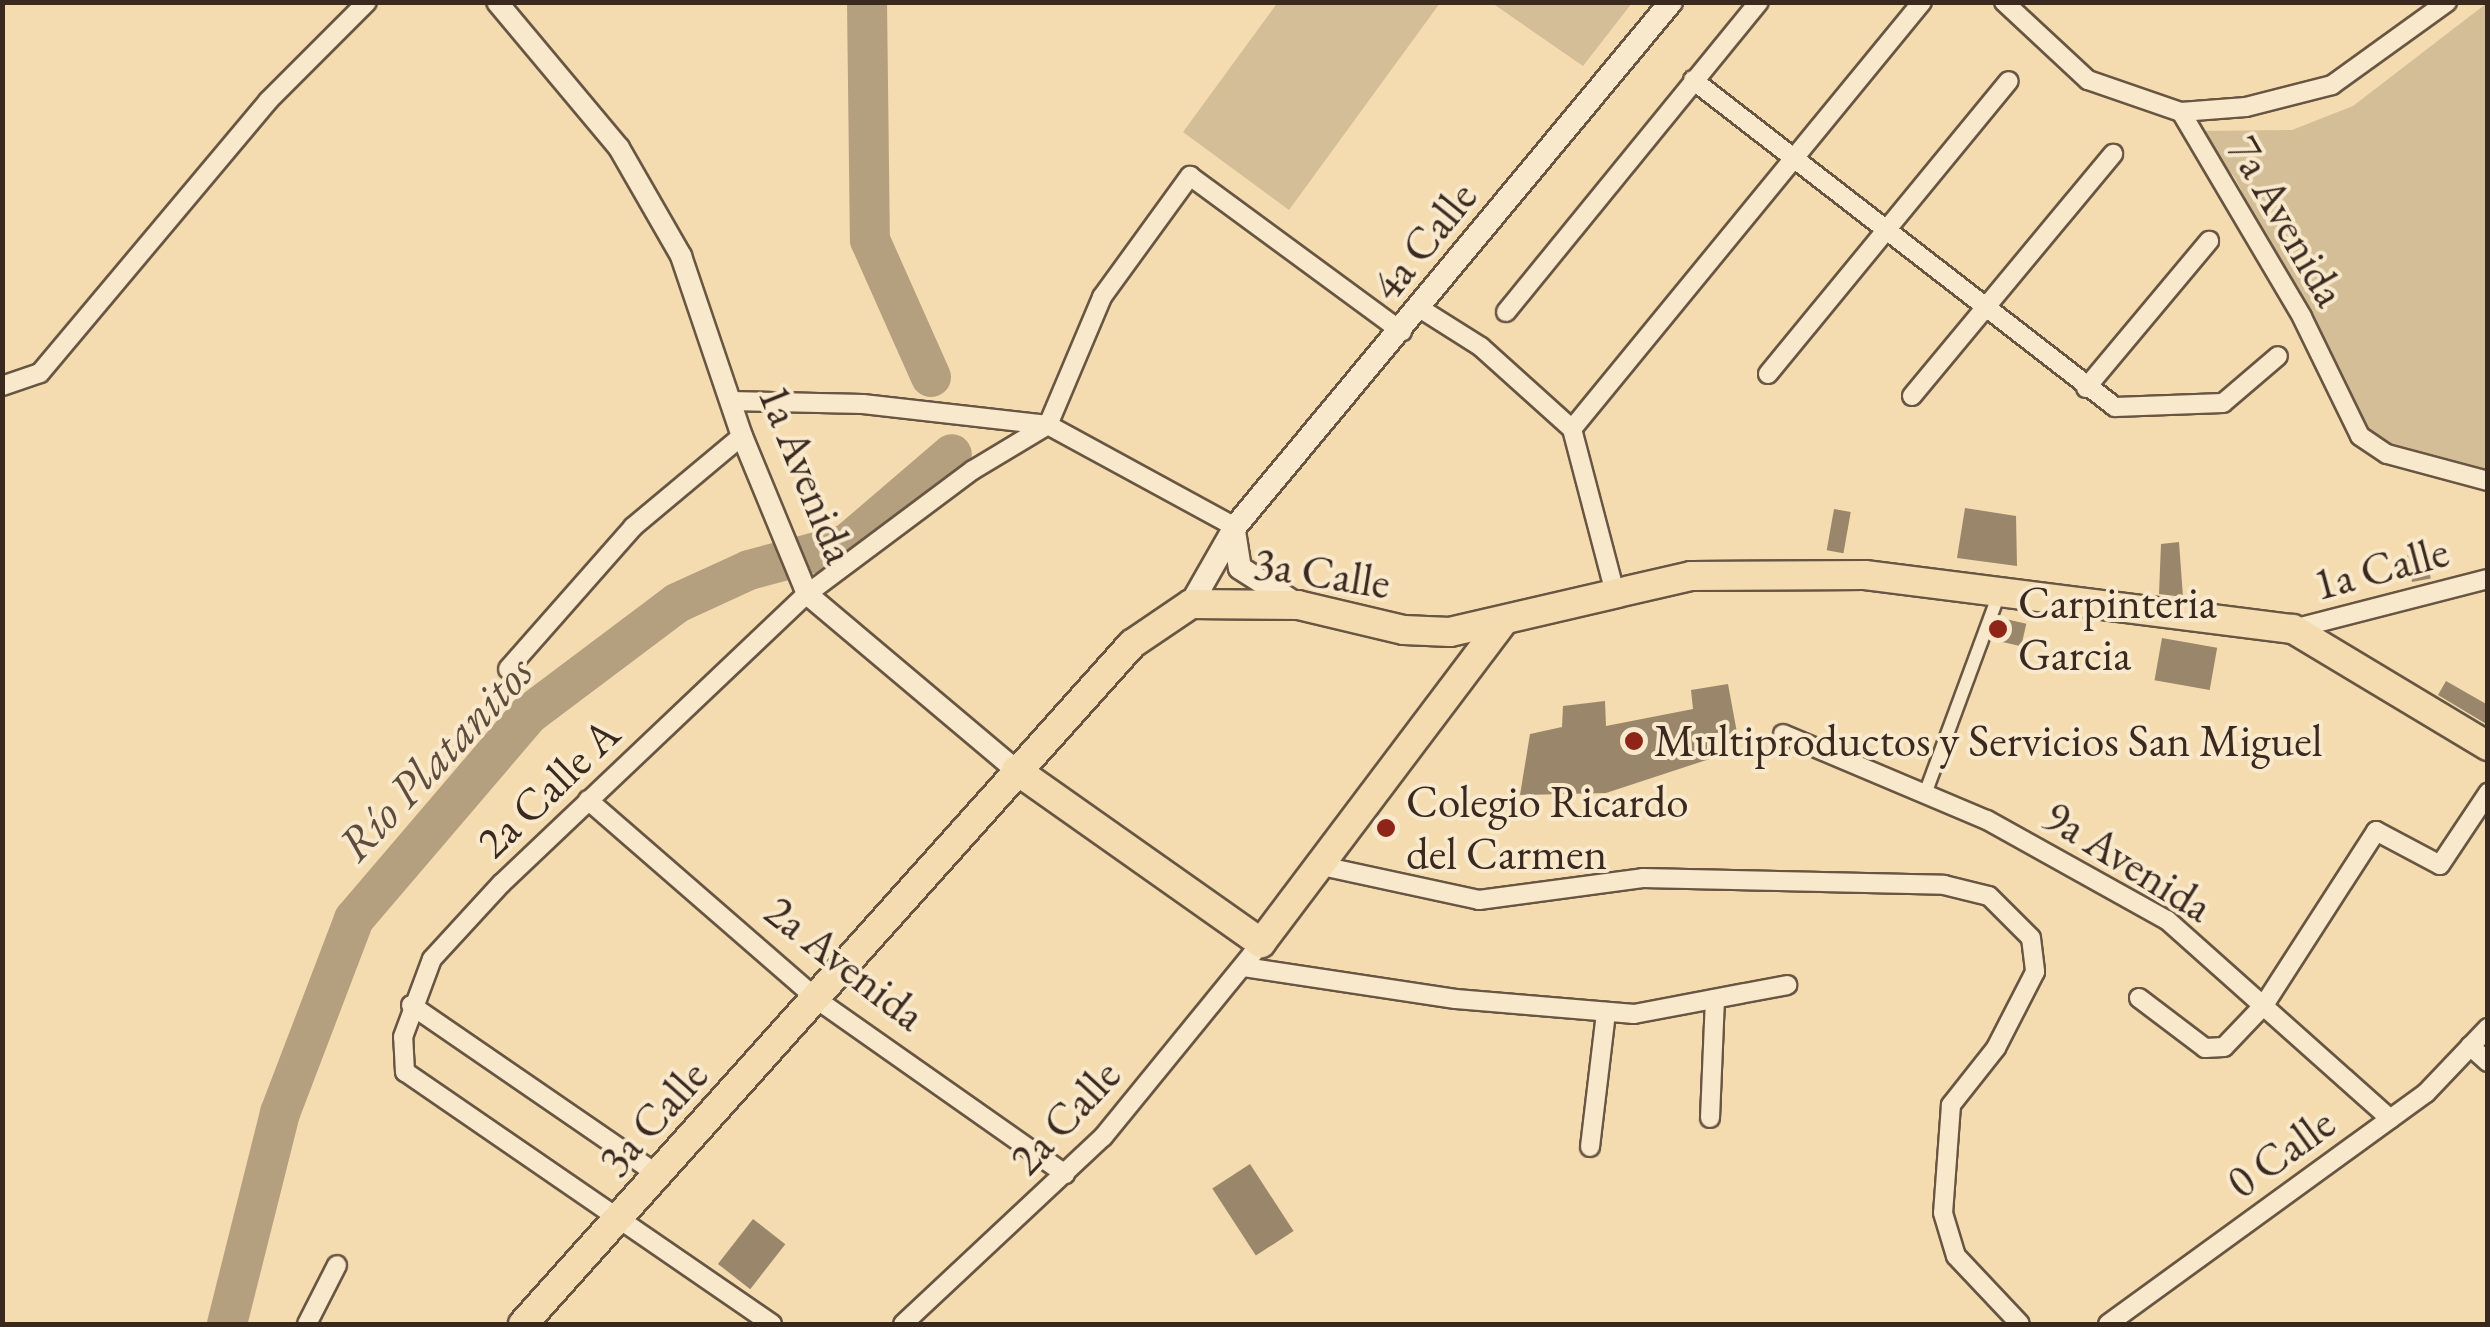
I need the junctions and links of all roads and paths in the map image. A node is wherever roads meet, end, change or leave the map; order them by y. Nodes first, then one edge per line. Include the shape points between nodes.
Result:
1 (367, 2) edge
2 (497, 2) edge
3 (1671, 2) edge
4 (1759, 2) edge
5 (1922, 2) edge
6 (2004, 2) edge
7 (2446, 2) edge
8 (1694, 80) junction
9 (2010, 80) dead end
10 (2182, 112) junction
11 (2113, 154) dead end
12 (1793, 162) junction
13 (1890, 235) junction
14 (2209, 241) dead end
15 (1422, 309) junction
16 (1506, 312) dead end
17 (1985, 313) junction
18 (1402, 332) junction
19 (2278, 356) dead end
20 (1768, 374) dead end
21 (2, 386) edge
22 (2086, 388) junction
23 (1912, 396) dead end
24 (730, 401) junction
25 (1048, 425) junction
26 (1572, 429) junction
27 (742, 436) junction
28 (2488, 481) edge
29 (1235, 527) junction
30 (2488, 579) edge
31 (805, 591) junction
32 (2000, 592) junction
33 (1615, 593) junction
34 (1191, 604) junction
35 (1298, 604) junction
36 (1502, 624) junction
37 (2293, 629) junction
38 (508, 669) dead end
39 (1783, 734) dead end
40 (2488, 746) edge
41 (1016, 770) junction
42 (2488, 793) edge
43 (1925, 794) junction
44 (588, 800) junction
45 (1322, 866) junction
46 (1261, 943) junction
47 (1244, 967) junction
48 (1787, 986) dead end
49 (2139, 998) dead end
50 (1715, 999) junction
51 (819, 1001) junction
52 (411, 1005) junction
53 (2264, 1006) junction
54 (1606, 1012) junction
55 (2488, 1028) edge
56 (2470, 1046) junction
57 (2488, 1062) edge
58 (1710, 1118) dead end
59 (2390, 1119) junction
60 (1590, 1146) dead end
61 (658, 1174) junction
62 (1065, 1174) junction
63 (619, 1219) junction
64 (337, 1265) dead end
65 (308, 1324) edge
66 (523, 1324) edge
67 (772, 1324) edge
68 (903, 1324) edge
69 (2020, 1324) edge
70 (2108, 1324) edge

1 - 21 street via 268,102 40,373
2 - 24 street, 1a Avenida via 619,148 681,256
3 - 15 main road, 4a Calle
4 - 8 street
5 - 12 street
6 - 10 street, 7a Avenida via 2088,80
7 - 10 street via 2332,85 2246,107
8 - 12 street
8 - 16 street
9 - 13 street
10 - 28 street, 7a Avenida via 2302,317 2360,436 2386,454
11 - 17 street
12 - 13 street
12 - 26 street
13 - 17 street
13 - 20 street
14 - 22 street
15 - 18 main road, 4a Calle
15 - 26 street via 1481,347
17 - 22 street
17 - 23 street
18 - 25 street via 1190,176 1102,296
18 - 29 main road, 4a Calle
19 - 22 street via 2223,403 2115,407
24 - 25 street via 863,404
24 - 27 street, 1a Avenida
25 - 29 street
25 - 31 street, 2a Calle A via 973,470
26 - 33 street
27 - 31 street, 1a Avenida
27 - 38 street via 634,526
29 - 34 main road, 4a Calle
29 - 35 main road via 1240,568
30 - 37 street, 1a Calle
31 - 41 street, 1a Avenida
31 - 44 street, 2a Calle A
32 - 33 main road, 3a Calle via 1865,575 1748,572
32 - 37 main road, 3a Calle
32 - 43 street
33 - 36 main road, 3a Calle
34 - 35 main road, 3a Calle
34 - 41 main road, 3a Calle via 1132,644
35 - 36 main road, 3a Calle via 1428,633
36 - 45 main road
37 - 40 main road
39 - 43 street, 9a Avenida
41 - 46 main road, 1a Avenida
41 - 51 main road, 3a Calle
42 - 53 street via 2440,864 2376,831
43 - 53 street, 9a Avenida via 2094,874 2168,920
44 - 51 street, 2a Avenida
44 - 52 street, 2a Calle A via 432,960
45 - 46 main road
45 - 69 street via 1480,900 1644,878 1944,885 1989,896 2031,938 2035,972 1996,1048 1951,1105 1943,1213 1956,1256
46 - 47 street, 2a Calle
47 - 54 street via 1456,1000
47 - 62 street, 2a Calle
48 - 50 street
49 - 53 street via 2212,1050
50 - 54 street
50 - 58 street
51 - 61 main road, 3a Calle
51 - 62 street, 2a Avenida
52 - 61 street
52 - 63 street, 2a Calle A via 405,1072
53 - 59 street, 9a Avenida
54 - 60 street
55 - 56 street, 0 Calle
56 - 57 street
56 - 59 street, 0 Calle
59 - 70 street, 0 Calle
61 - 63 main road, 3a Calle
62 - 68 street, 2a Calle
63 - 66 main road, 3a Calle
63 - 67 street
64 - 65 street

